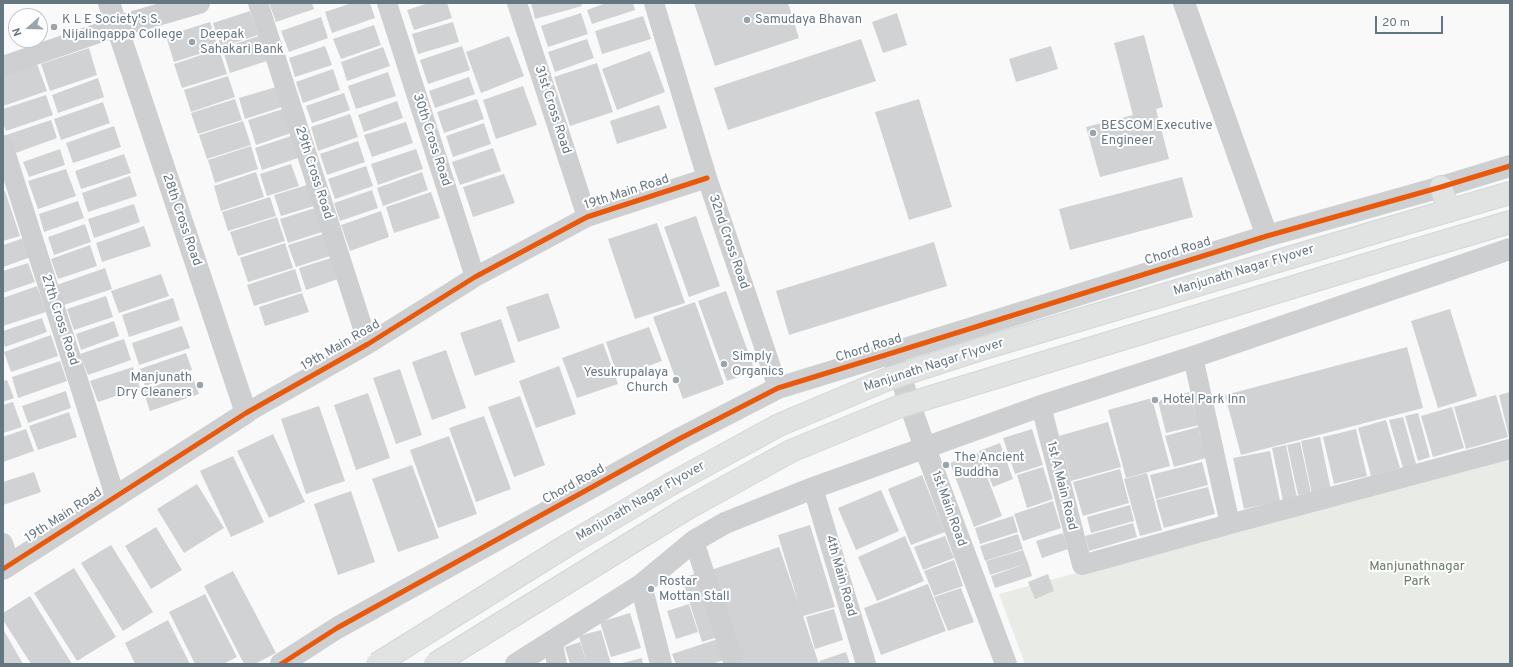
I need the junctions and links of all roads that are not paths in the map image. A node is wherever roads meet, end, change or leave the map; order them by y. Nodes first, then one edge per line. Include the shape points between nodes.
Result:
1 (109, 3) edge
2 (198, 3) edge
3 (258, 3) edge
4 (388, 3) edge
5 (517, 3) edge
6 (654, 3) edge
7 (1184, 3) edge
8 (116, 27) junction
9 (3, 66) edge
10 (3, 145) edge
11 (1510, 166) edge
12 (707, 178) junction
13 (1441, 187) junction
14 (1510, 193) edge
15 (1449, 211) junction
16 (587, 217) junction
17 (1510, 222) edge
18 (1267, 236) junction
19 (1510, 249) edge
20 (475, 277) junction
21 (368, 344) junction
22 (892, 353) junction
23 (1193, 357) junction
24 (778, 388) junction
25 (1041, 406) junction
26 (246, 413) junction
27 (926, 448) junction
28 (1510, 449) edge
29 (813, 488) junction
30 (115, 496) junction
31 (1230, 524) junction
32 (694, 541) junction
33 (3, 543) edge
34 (6, 567) edge
35 (641, 585) junction
36 (552, 642) junction
37 (281, 664) edge
38 (377, 664) edge
39 (435, 664) edge
40 (516, 664) edge
41 (557, 664) edge
42 (661, 664) edge
43 (734, 664) edge
44 (866, 664) edge
45 (1006, 664) edge

1 - 8 street, 28th Cross Road
2 - 8 street
3 - 21 street, 29th Cross Road
4 - 20 street, 30th Cross Road
5 - 16 street, 31st Cross Road
6 - 12 street, 32nd Cross Road
7 - 18 street
8 - 9 street
8 - 26 street, 28th Cross Road
10 - 30 street, 27th Cross Road
11 - 13 street, Chord Road
12 - 16 street, 19th Main Road
12 - 24 street, 32nd Cross Road
13 - 15 main road
13 - 18 street, Chord Road
14 - 15 main road, Manjunath Nagar Flyover
15 - 38 main road, Manjunath Nagar Flyover, bridge via 888,378 778,425 671,484
16 - 20 street, 19th Main Road
17 - 39 main road, bridge via 898,407 791,451 686,509
18 - 22 street, Chord Road
19 - 23 street
20 - 21 street, 19th Main Road
21 - 26 street, 19th Main Road
22 - 24 street, Chord Road
22 - 27 street, 1st Main Road
23 - 25 street
23 - 31 street
24 - 37 street, Chord Road via 679,439 337,628
25 - 27 street
25 - 31 street, 1st A Main Road via 1082,565
26 - 30 street, 19th Main Road
27 - 29 street
27 - 45 street, 1st Main Road
28 - 31 street
29 - 32 street via 725,523
29 - 44 street, 4th Main Road
30 - 34 street, 19th Main Road
32 - 35 street
32 - 43 street
33 - 34 street
35 - 36 street
35 - 42 street
36 - 40 street
36 - 41 street

